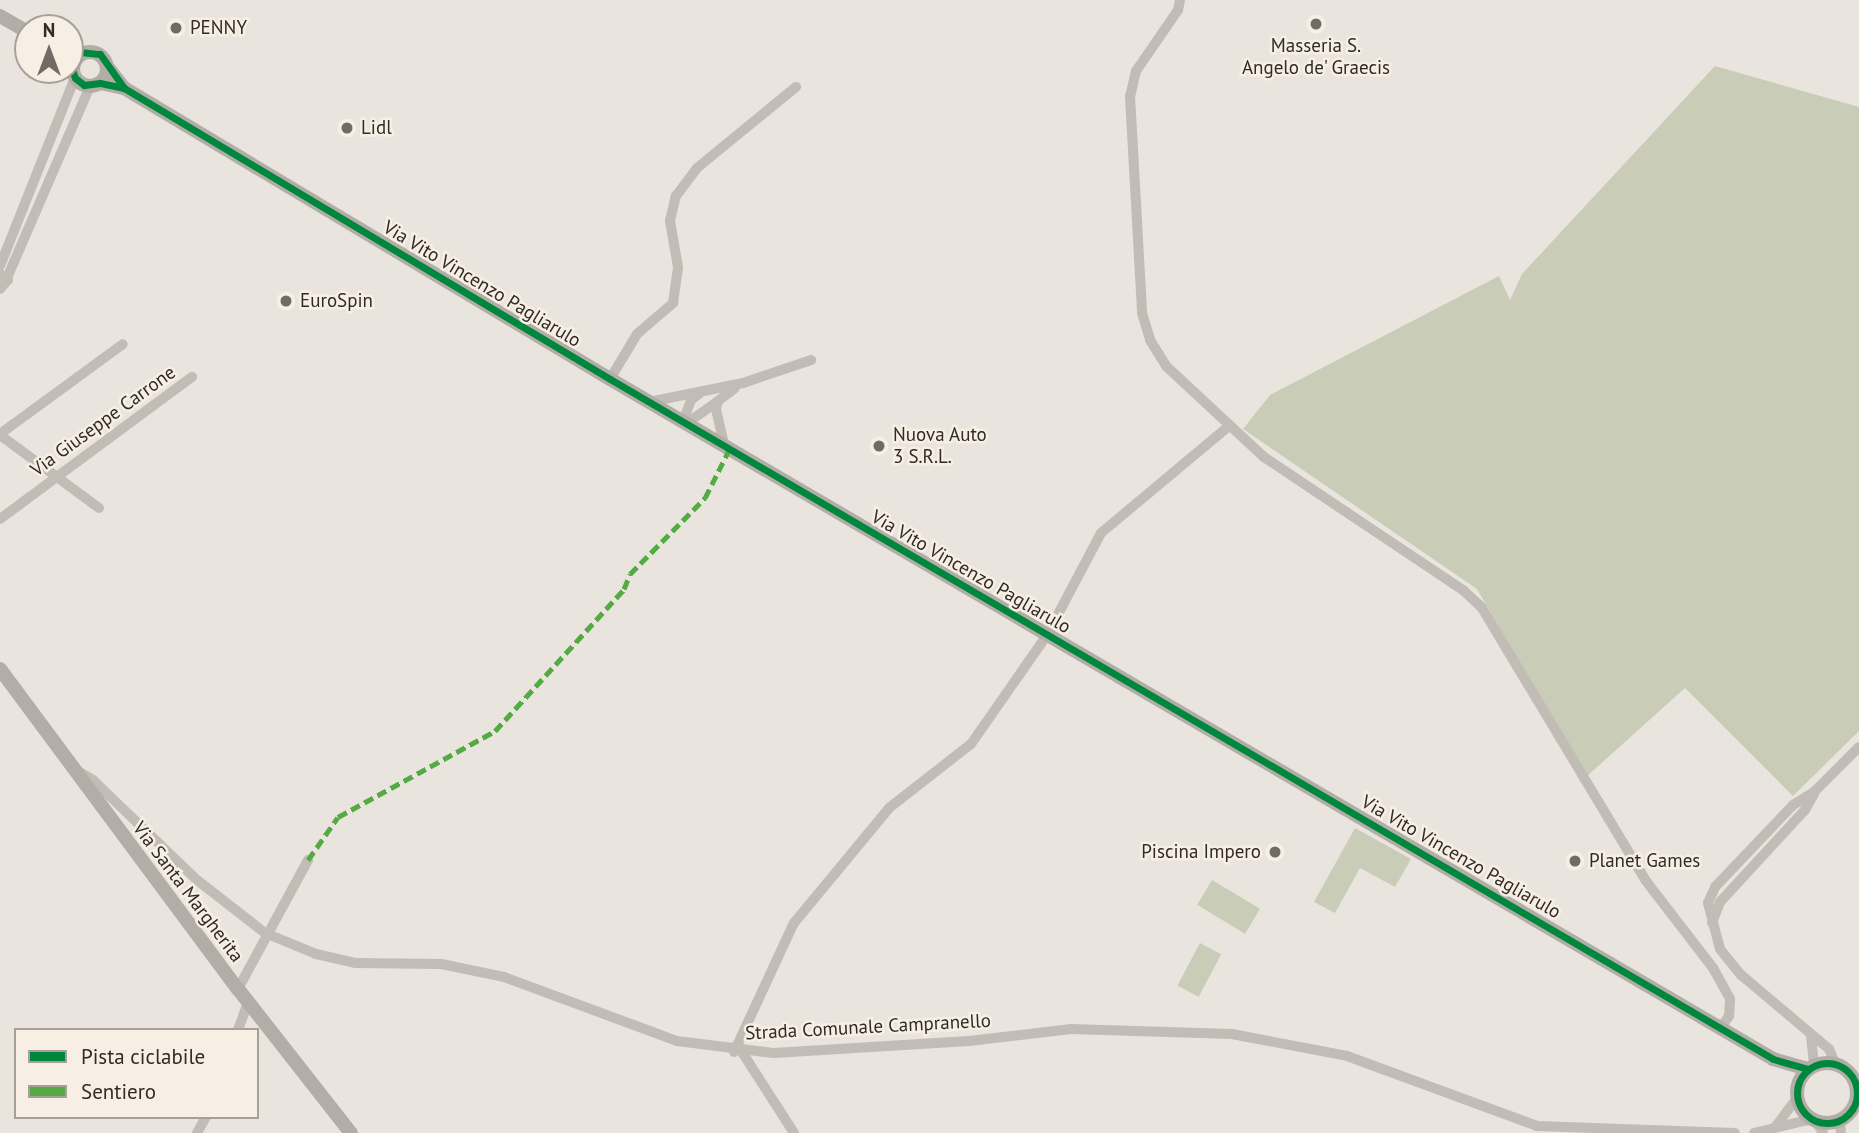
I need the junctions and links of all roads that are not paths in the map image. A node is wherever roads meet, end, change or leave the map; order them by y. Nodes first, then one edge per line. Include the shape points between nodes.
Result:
1 (1180, 0) edge
2 (84, 53) edge
3 (107, 66) junction
4 (84, 76) edge
5 (67, 84) edge
6 (95, 84) junction
7 (124, 88) junction
8 (796, 88) dead end
9 (0, 266) edge
10 (5, 286) edge
11 (122, 344) dead end
12 (811, 360) dead end
13 (192, 377) dead end
14 (610, 379) junction
15 (743, 383) junction
16 (703, 392) junction
17 (718, 401) junction
18 (649, 402) junction
19 (685, 422) junction
20 (1229, 426) junction
21 (0, 435) edge
22 (724, 444) junction
23 (57, 477) junction
24 (99, 508) dead end
25 (0, 519) edge
26 (1047, 635) junction
27 (0, 669) edge
28 (1859, 747) edge
29 (69, 765) junction
30 (308, 860) dead end
31 (265, 933) junction
32 (238, 989) junction
33 (248, 1003) junction
34 (239, 1028) edge
35 (1720, 1029) junction
36 (1811, 1036) junction
37 (738, 1052) junction
38 (1780, 1063) junction
39 (1839, 1065) junction
40 (1811, 1067) junction
41 (1859, 1067) edge
42 (1797, 1095) junction
43 (1858, 1097) edge
44 (1859, 1120) edge
45 (1817, 1124) edge
46 (1841, 1124) edge
47 (1776, 1126) junction
48 (351, 1133) edge
49 (794, 1133) edge
50 (1735, 1133) edge
51 (1754, 1133) edge

1 - 20 street via 1178,10 1136,71 1130,96 1142,313 1150,340 1167,366
2 - 3 street via 100,54
3 - 6 street
3 - 7 street, Via Vito Vincenzo Pagliarulo
4 - 6 street, Via Vito Vincenzo Pagliarulo
5 - 9 street
6 - 7 street, Via Vito Vincenzo Pagliarulo
6 - 10 street
7 - 14 street, Via Vito Vincenzo Pagliarulo
8 - 14 street via 697,168 676,196 670,221 678,267 673,303 637,334
11 - 21 street
12 - 15 street
13 - 23 street, Via Giuseppe Carrone
14 - 18 street, Via Vito Vincenzo Pagliarulo
15 - 16 street
15 - 17 street
16 - 18 street
16 - 19 street via 691,400
17 - 19 street
17 - 22 street via 717,422
18 - 19 street, Via Vito Vincenzo Pagliarulo
19 - 22 street, Via Vito Vincenzo Pagliarulo
20 - 26 street via 1101,533
20 - 35 street via 1264,457 1463,590 1482,608 1646,881 1719,978 1730,999 1729,1016
21 - 23 street
22 - 26 street, Via Vito Vincenzo Pagliarulo
23 - 24 street
23 - 25 street, Via Giuseppe Carrone
26 - 35 street, Via Vito Vincenzo Pagliarulo
26 - 37 street via 971,744 889,808 794,923
27 - 29 street, Via Santa Margherita
28 - 36 street via 1815,791 1793,805 1715,887 1707,903 1720,949 1741,975
29 - 31 street, Strada Comunale Campranello via 93,780 197,880
29 - 32 street, Via Santa Margherita
30 - 31 street
31 - 32 street
31 - 37 street, Strada Comunale Campranello via 316,954 356,963 441,964 485,972 677,1041
32 - 33 street, Via Santa Margherita
33 - 34 street
33 - 48 street, Via Santa Margherita
35 - 38 street, Via Vito Vincenzo Pagliarulo
36 - 39 street via 1829,1049
36 - 40 street
37 - 49 street
37 - 50 street, Strada Comunale Campranello via 853,1049 1071,1029 1232,1034 1347,1056 1537,1126
38 - 40 street, Via Vito Vincenzo Pagliarulo
38 - 42 street, Via Vito Vincenzo Pagliarulo
39 - 40 street
39 - 41 street
39 - 43 street via 1853,1078
40 - 42 street
42 - 45 street
42 - 47 street
43 - 46 street
44 - 46 street
45 - 46 street
45 - 47 street
47 - 51 street

